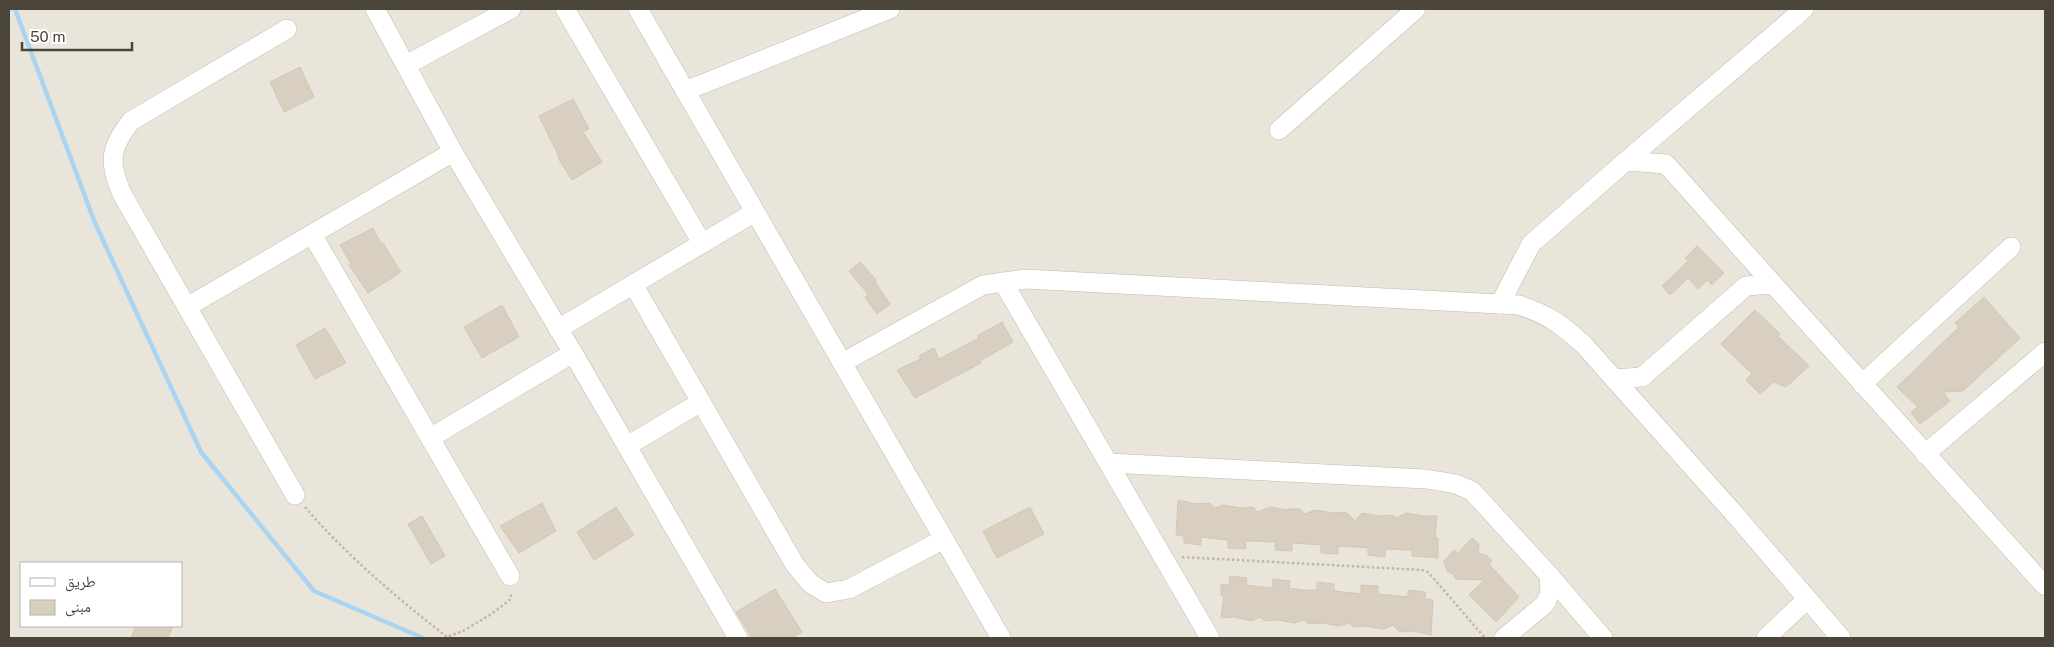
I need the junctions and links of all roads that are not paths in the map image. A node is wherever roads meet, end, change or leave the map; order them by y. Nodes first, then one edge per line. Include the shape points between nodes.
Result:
1 (375, 9) edge
2 (511, 9) edge
3 (565, 9) edge
4 (638, 9) edge
5 (890, 9) edge
6 (1416, 9) edge
7 (1804, 9) edge
8 (287, 29) dead end
9 (406, 65) junction
10 (685, 91) junction
11 (1279, 130) dead end
12 (1656, 135) junction
13 (454, 152) junction
14 (1626, 161) junction
15 (1666, 164) junction
16 (755, 212) junction
17 (312, 234) junction
18 (702, 243) junction
19 (2011, 247) dead end
20 (1754, 264) junction
21 (1003, 282) junction
22 (633, 284) junction
23 (1773, 284) junction
24 (1746, 286) junction
25 (1500, 304) junction
26 (187, 307) junction
27 (558, 328) junction
28 (2045, 352) edge
29 (573, 353) junction
30 (842, 363) junction
31 (1614, 378) junction
32 (1862, 384) junction
33 (701, 402) junction
34 (430, 438) junction
35 (627, 446) junction
36 (1926, 454) junction
37 (1108, 463) junction
38 (295, 496) road end
39 (944, 539) junction
40 (1548, 575) junction
41 (510, 576) road end
42 (2045, 586) edge
43 (1807, 599) junction
44 (738, 638) edge
45 (1001, 638) edge
46 (1210, 638) edge
47 (1504, 638) edge
48 (1603, 638) edge
49 (1766, 638) edge
50 (1841, 638) edge

1 - 9 street
2 - 9 street
3 - 18 street
4 - 10 street
5 - 10 street
6 - 11 street
7 - 12 street
8 - 26 street via 131,121 119,136 113,156 114,175
9 - 13 street
10 - 16 street
12 - 14 street
12 - 15 street
13 - 17 street
13 - 27 street
14 - 15 street
14 - 25 street via 1532,244
15 - 20 street
16 - 18 street
16 - 30 street
17 - 26 street
17 - 34 street
18 - 22 street
19 - 32 street
20 - 23 street
20 - 24 street
21 - 25 street via 1025,279
21 - 30 street via 983,285
21 - 37 street
22 - 27 street
22 - 33 street
23 - 24 street
23 - 32 street
24 - 31 street via 1642,377
25 - 31 street via 1519,305 1560,324
26 - 38 street
27 - 29 street
28 - 36 street
29 - 34 street
29 - 35 street
30 - 39 street
31 - 43 street
32 - 36 street
33 - 35 street
33 - 39 street via 795,565 810,583 826,593 849,588
34 - 41 street
35 - 44 street
36 - 42 street
37 - 40 street via 1426,479 1456,484 1472,491
37 - 46 street
39 - 45 street
40 - 47 street via 1550,593 1545,604
40 - 48 street
43 - 49 street
43 - 50 street

